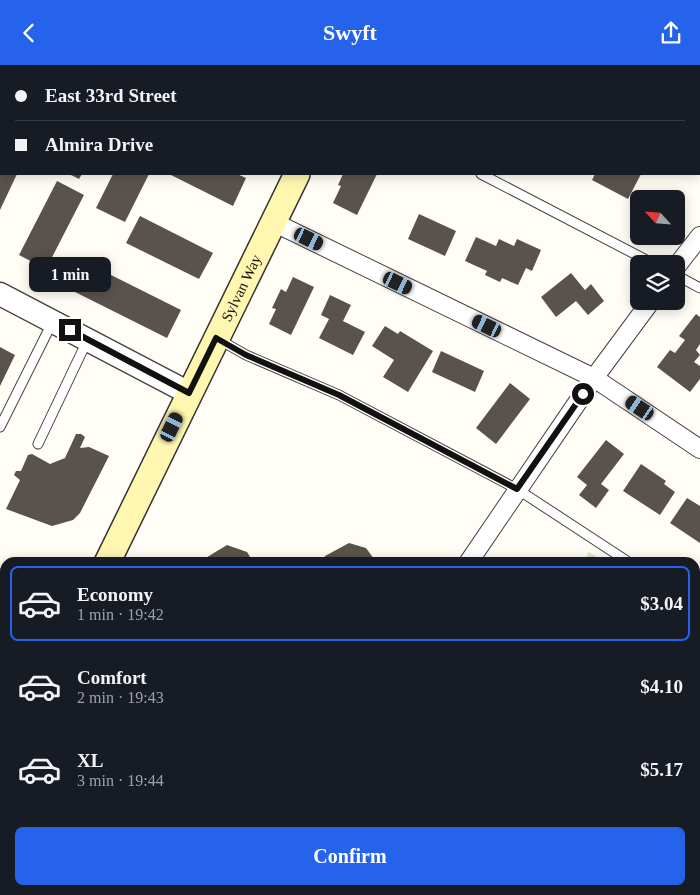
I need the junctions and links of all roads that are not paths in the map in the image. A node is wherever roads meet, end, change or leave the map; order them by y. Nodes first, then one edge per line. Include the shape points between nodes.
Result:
1 (296, 175) edge
2 (484, 175) edge
3 (273, 222) junction
4 (700, 236) edge
5 (637, 255) edge
6 (685, 255) edge
7 (685, 280) edge
8 (700, 288) edge
9 (0, 294) edge
10 (644, 310) edge
11 (53, 321) junction
12 (216, 338) junction
13 (88, 340) junction
14 (594, 378) junction
15 (189, 393) junction
16 (0, 427) edge
17 (38, 445) dead end
18 (700, 449) edge
19 (517, 489) junction
20 (110, 557) edge
21 (472, 557) edge
22 (621, 557) edge

1 - 3 main road, Sylvan Way
2 - 5 lane
3 - 12 main road, Sylvan Way
3 - 14 street
4 - 6 street
7 - 8 lane
9 - 11 street
10 - 14 street
11 - 13 street
11 - 16 lane
12 - 15 main road, Sylvan Way
12 - 19 lane via 246,355 339,395
13 - 15 street
13 - 17 lane
14 - 18 street
14 - 19 street
15 - 20 main road, Sylvan Way
19 - 21 street
19 - 22 lane

